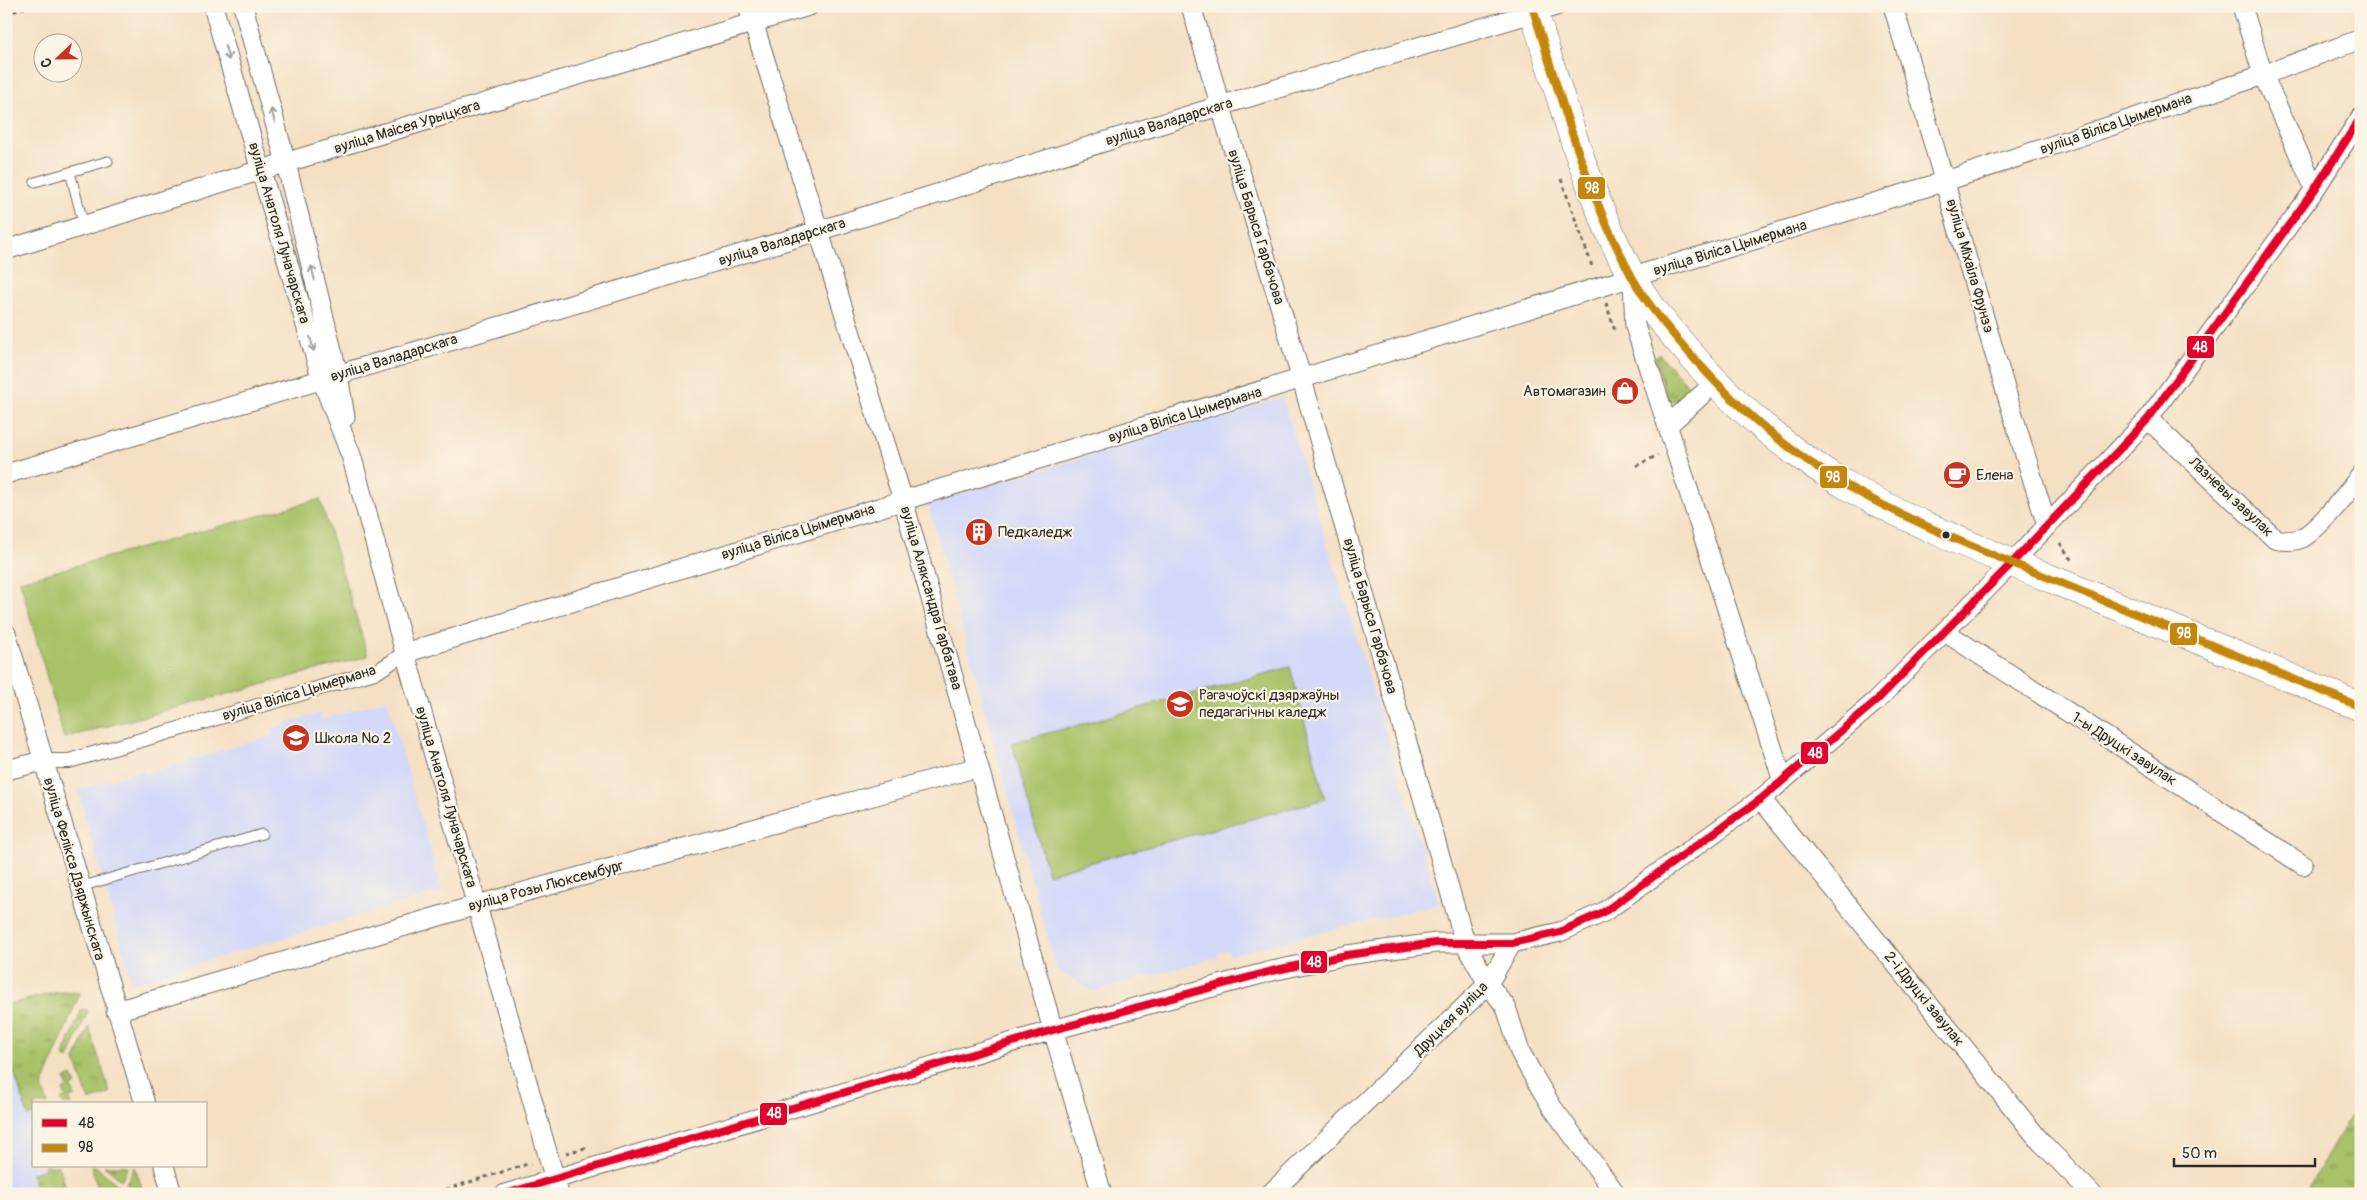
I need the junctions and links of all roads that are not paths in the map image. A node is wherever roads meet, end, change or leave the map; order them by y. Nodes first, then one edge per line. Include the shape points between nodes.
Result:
1 (214, 6) edge
2 (243, 6) edge
3 (809, 6) edge
4 (1191, 6) edge
5 (1893, 6) edge
6 (2242, 6) edge
7 (1541, 9) edge
8 (750, 15) edge
9 (2361, 39) edge
10 (2263, 75) junction
11 (1219, 106) junction
12 (2361, 117) edge
13 (108, 161) dead end
14 (286, 163) junction
15 (261, 170) junction
16 (70, 172) junction
17 (1946, 181) junction
18 (35, 182) dead end
19 (2315, 189) junction
20 (84, 226) junction
21 (818, 231) junction
22 (6, 250) edge
23 (1632, 278) junction
24 (330, 377) junction
25 (1302, 380) junction
26 (1715, 383) junction
27 (2148, 419) junction
28 (1668, 425) junction
29 (6, 474) edge
30 (2361, 475) edge
31 (903, 500) junction
32 (2047, 525) junction
33 (2012, 563) junction
34 (1945, 632) junction
35 (6, 633) edge
36 (404, 653) junction
37 (2361, 707) edge
38 (43, 762) junction
39 (978, 767) junction
40 (6, 770) edge
41 (1782, 781) junction
42 (1762, 799) junction
43 (262, 834) dead end
44 (2303, 865) dead end
45 (80, 888) junction
46 (477, 905) junction
47 (1464, 943) junction
48 (1512, 944) junction
49 (1488, 984) junction
50 (116, 1011) junction
51 (1053, 1030) junction
52 (143, 1102) edge
53 (165, 1168) edge
54 (556, 1186) edge
55 (172, 1194) edge
56 (505, 1194) edge
57 (1102, 1194) edge
58 (1270, 1194) edge
59 (1616, 1194) edge
60 (2092, 1194) edge

1 -> 15 street, вуліца Анатоля Луначарскага
14 -> 2 street, вуліца Анатоля Луначарскага
3 - 8 street, вуліца Маісея Урыцкага
4 - 11 street, вуліца Барыса Гарбачова
5 - 17 street, вуліца Міхаіла Фрунзэ
6 - 10 street
7 - 11 street, вуліца Валадарскага
7 - 23 main road via 1584,168
8 - 14 street, вуліца Маісея Урыцкага
8 - 21 street, вуліца Аляксандра Гарбатава
9 - 10 street, вуліца Віліса Цымермана
10 - 17 street, вуліца Віліса Цымермана
10 - 19 street
11 - 21 street, вуліца Валадарскага
11 - 25 street, вуліца Барыса Гарбачова
12 - 19 street
13 - 16 lane
14 - 15 street, вуліца Маісея Урыцкага
24 -> 14 street, вуліца Анатоля Луначарскага
15 - 20 street, вуліца Маісея Урыцкага
15 -> 24 street, вуліца Анатоля Луначарскага
16 - 18 lane
16 - 20 lane
17 - 23 street, вуліца Віліса Цымермана
17 - 32 street, вуліца Міхаіла Фрунзэ
19 - 27 street
20 - 22 street, вуліца Маісея Урыцкага
21 - 24 street, вуліца Валадарскага
21 - 31 street, вуліца Аляксандра Гарбатава
23 - 25 street, вуліца Віліса Цымермана
23 - 26 main road via 1660,319
23 - 28 street via 1635,326
24 - 29 street, вуліца Валадарскага
24 - 36 street, вуліца Анатоля Луначарскага
25 - 31 street, вуліца Віліса Цымермана
25 - 47 street, вуліца Барыса Гарбачова
26 - 28 street
26 - 33 main road via 1796,452 1849,487 1906,517
27 - 30 street, Лазневы завулак via 2275,539 2302,538 2328,514
27 - 32 street
28 - 41 street
31 - 36 street, вуліца Віліса Цымермана
31 - 39 street, вуліца Аляксандра Гарбатава
32 - 33 street
33 - 34 street
33 - 37 main road
34 - 41 street via 1876,701
34 - 44 street, 1-ы Друцкі завулак
35 - 38 street, вуліца Фелікса Дзяржынскага
36 - 38 street, вуліца Віліса Цымермана via 378,670 69,761
36 - 46 street, вуліца Анатоля Луначарскага
38 - 40 street, вуліца Віліса Цымермана
38 - 45 street, вуліца Фелікса Дзяржынскага
39 - 46 street, вуліца Розы Люксембург
39 - 51 street, вуліца Аляксандра Гарбатава
41 - 42 street
42 - 48 street via 1604,912 1560,932
42 - 60 street, 2-і Друцкі завулак via 2041,1142
43 - 45 lane
45 - 50 street, вуліца Фелікса Дзяржынскага
46 - 50 street, вуліца Розы Люксембург
46 - 54 street, вуліца Анатоля Луначарскага
47 - 48 street
47 - 49 street, вуліца Барыса Гарбачова
47 - 51 street via 1436,943 1347,955 1272,971
48 - 49 street, Друцкая вуліца
49 - 58 street, Друцкая вуліца
49 - 59 street, вуліца Барыса Гарбачова via 1506,1007 1520,1052 1552,1107
50 - 52 street, вуліца Фелікса Дзяржынскага
51 - 54 street
51 - 57 street, вуліца Аляксандра Гарбатава
53 - 55 street
54 - 56 street

